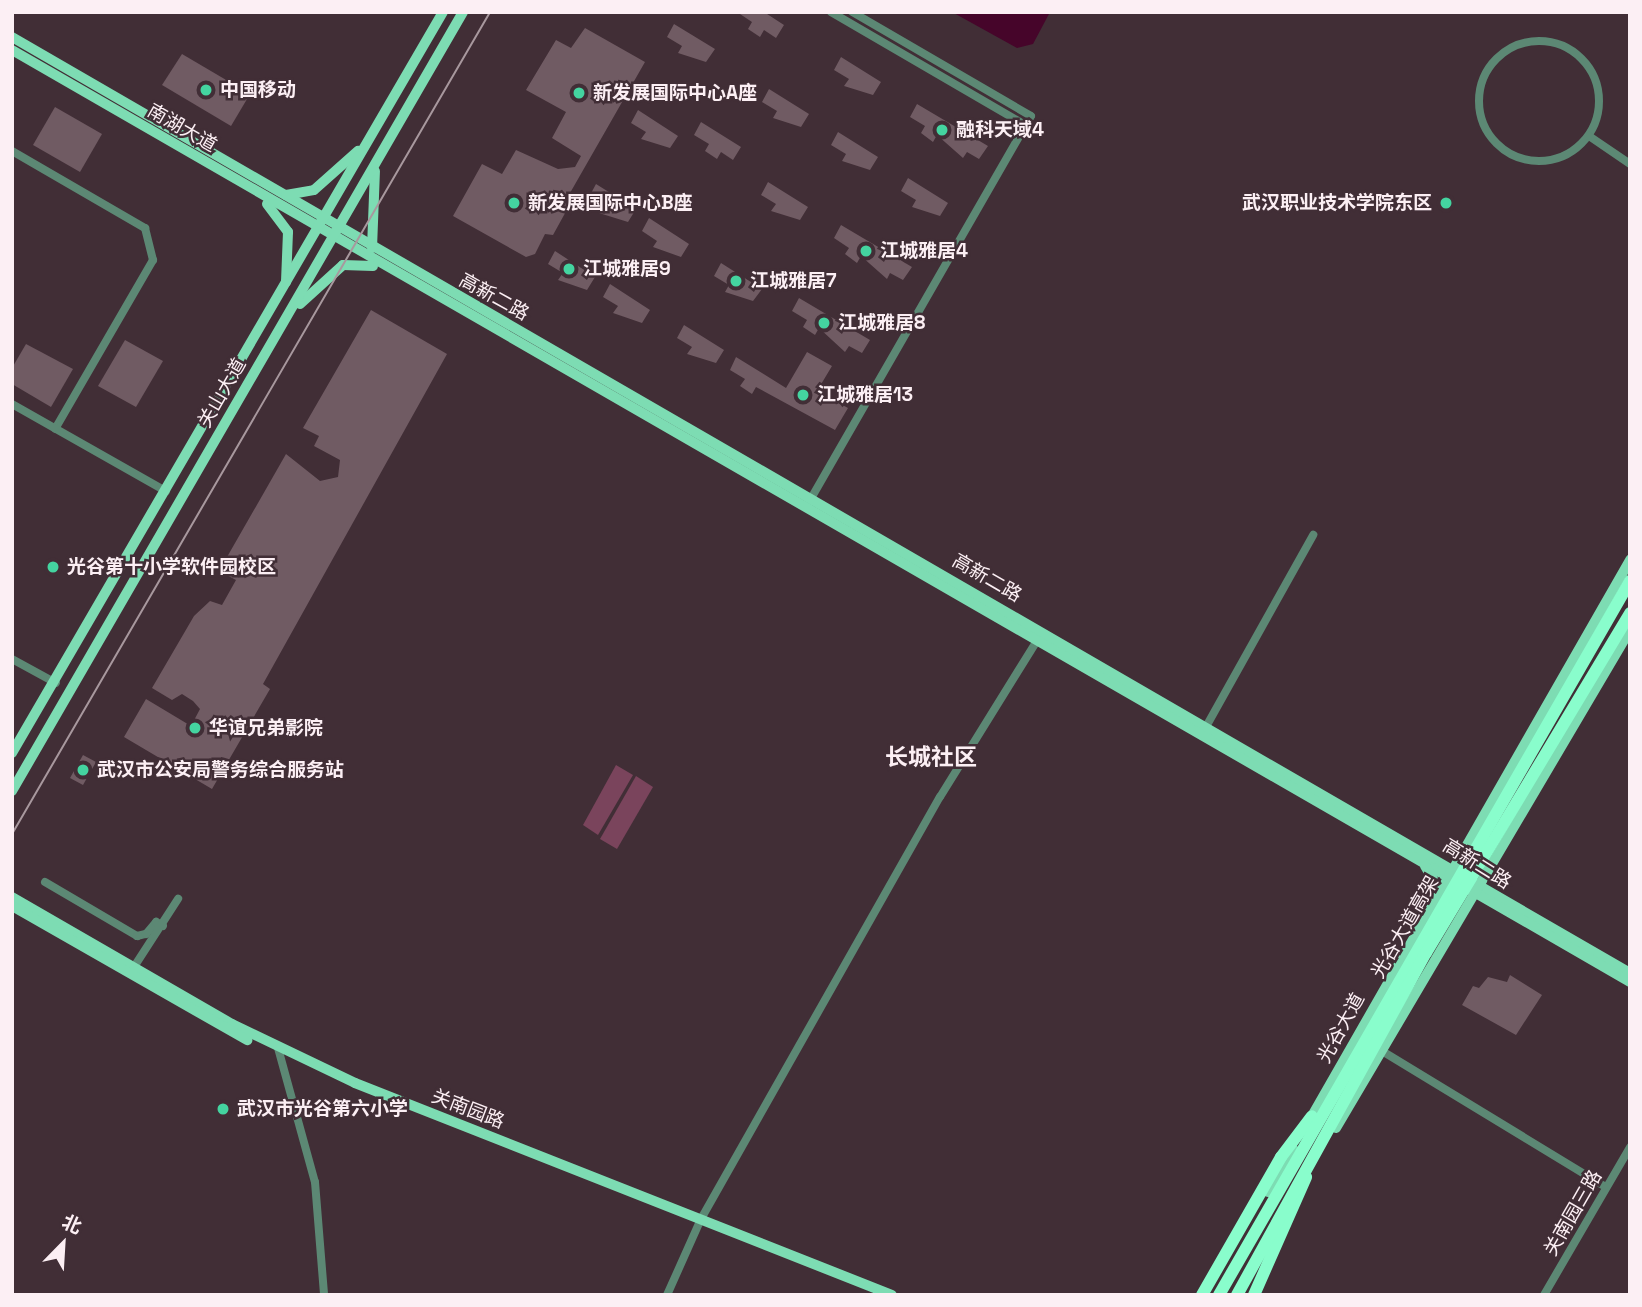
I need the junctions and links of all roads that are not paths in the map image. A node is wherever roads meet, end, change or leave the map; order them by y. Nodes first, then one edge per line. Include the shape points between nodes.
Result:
1 (443, 12) edge
2 (463, 12) edge
3 (831, 12) edge
4 (852, 12) edge
5 (12, 37) edge
6 (14, 54) edge
7 (1025, 125) junction
8 (1589, 136) junction
9 (368, 141) junction
10 (12, 151) edge
11 (1630, 164) edge
12 (376, 165) junction
13 (222, 171) junction
14 (284, 195) junction
15 (321, 223) junction
16 (336, 232) junction
17 (372, 248) junction
18 (390, 270) junction
19 (286, 282) junction
20 (289, 316) junction
21 (12, 404) edge
22 (55, 429) junction
23 (166, 491) junction
24 (810, 500) junction
25 (1313, 535) dead end
26 (1630, 560) edge
27 (1630, 581) edge
28 (1630, 613) edge
29 (1630, 630) edge
30 (1041, 634) junction
31 (12, 659) edge
32 (56, 683) junction
33 (1206, 725) junction
34 (12, 754) edge
35 (12, 791) edge
36 (1424, 864) junction
37 (1451, 874) junction
38 (45, 882) dead end
39 (1475, 890) junction
40 (12, 897) edge
41 (178, 899) dead end
42 (12, 906) edge
43 (1426, 913) junction
44 (163, 926) junction
45 (132, 970) junction
46 (1630, 973) edge
47 (1630, 982) edge
48 (279, 1051) junction
49 (1382, 1051) junction
50 (1312, 1116) junction
51 (1630, 1147) edge
52 (1306, 1176) junction
53 (1606, 1186) junction
54 (700, 1221) junction
55 (324, 1295) edge
56 (667, 1295) edge
57 (876, 1295) edge
58 (892, 1295) edge
59 (1202, 1295) edge
60 (1208, 1295) edge
61 (1219, 1295) edge
62 (1236, 1295) edge
63 (1254, 1295) edge
64 (1544, 1295) edge

1 - 9 main road, 关山大道
2 - 12 main road, 关山大道
3 - 7 street
4 - 7 street via 1031,116
5 - 14 main road, 南湖大道
6 - 13 main road, 南湖大道
7 - 24 street
8 - 8 street via 1555,160 1514,156 1485,128 1479,108 1488,69 1517,45 1555,43 1573,51 1587,64 1600,100
8 - 11 street
9 - 14 main road via 314,190
9 - 15 main road, 关山大道
10 - 22 street via 145,228 153,260
12 - 16 main road, 关山大道
12 - 17 main road
13 - 15 main road, 南湖大道
13 - 19 main road via 285,222
14 - 15 main road, 南湖大道
15 - 16 main road, 南湖大道
15 - 19 main road, 关山大道
16 - 17 main road, 高新二路
16 - 18 main road, 高新二路
16 - 20 main road, 关山大道
17 - 24 main road, 高新二路
18 - 20 main road via 362,263 343,265
18 - 24 main road, 高新二路
19 - 23 main road, 关山大道
20 - 35 main road, 关山大道 via 246,382
21 - 22 street
22 - 23 street
23 - 32 main road, 关山大道
24 - 30 main road, 高新二路
25 - 33 street
26 - 37 main road, 光谷大道
27 - 61 highway, 光谷大道高架, bridge
28 - 62 highway, 光谷大道高架, bridge via 1426,953
29 - 39 main road
30 - 33 main road, 高新二路
30 - 36 main road, 高新二路
30 - 54 street via 940,797
31 - 32 street
32 - 34 main road, 关山大道
33 - 37 main road, 高新二路
36 - 37 main road, 高新二路
36 - 43 main road via 1436,884
37 - 39 main road, 高新二路
37 - 43 main road, 光谷大道
38 - 44 street via 137,936 156,922
39 - 46 main road, 高新二路
39 - 47 main road, 高新二路
39 - 49 main road
40 - 45 main road, 关南园路
41 - 44 street
42 - 45 main road, 关南园路
43 - 50 main road, 光谷大道
44 - 45 street
45 - 48 main road, 关南园路
48 - 54 main road, 关南园路 via 353,1088
48 - 55 street via 316,1182
49 - 52 main road
49 - 53 street
50 - 59 highway
50 - 60 main road, 光谷大道
51 - 53 street, 关南园三路
52 - 62 main road
52 - 63 highway
53 - 64 street, 关南园三路
54 - 56 street
54 - 57 main road, 关南园路
54 - 58 main road, 关南园路

